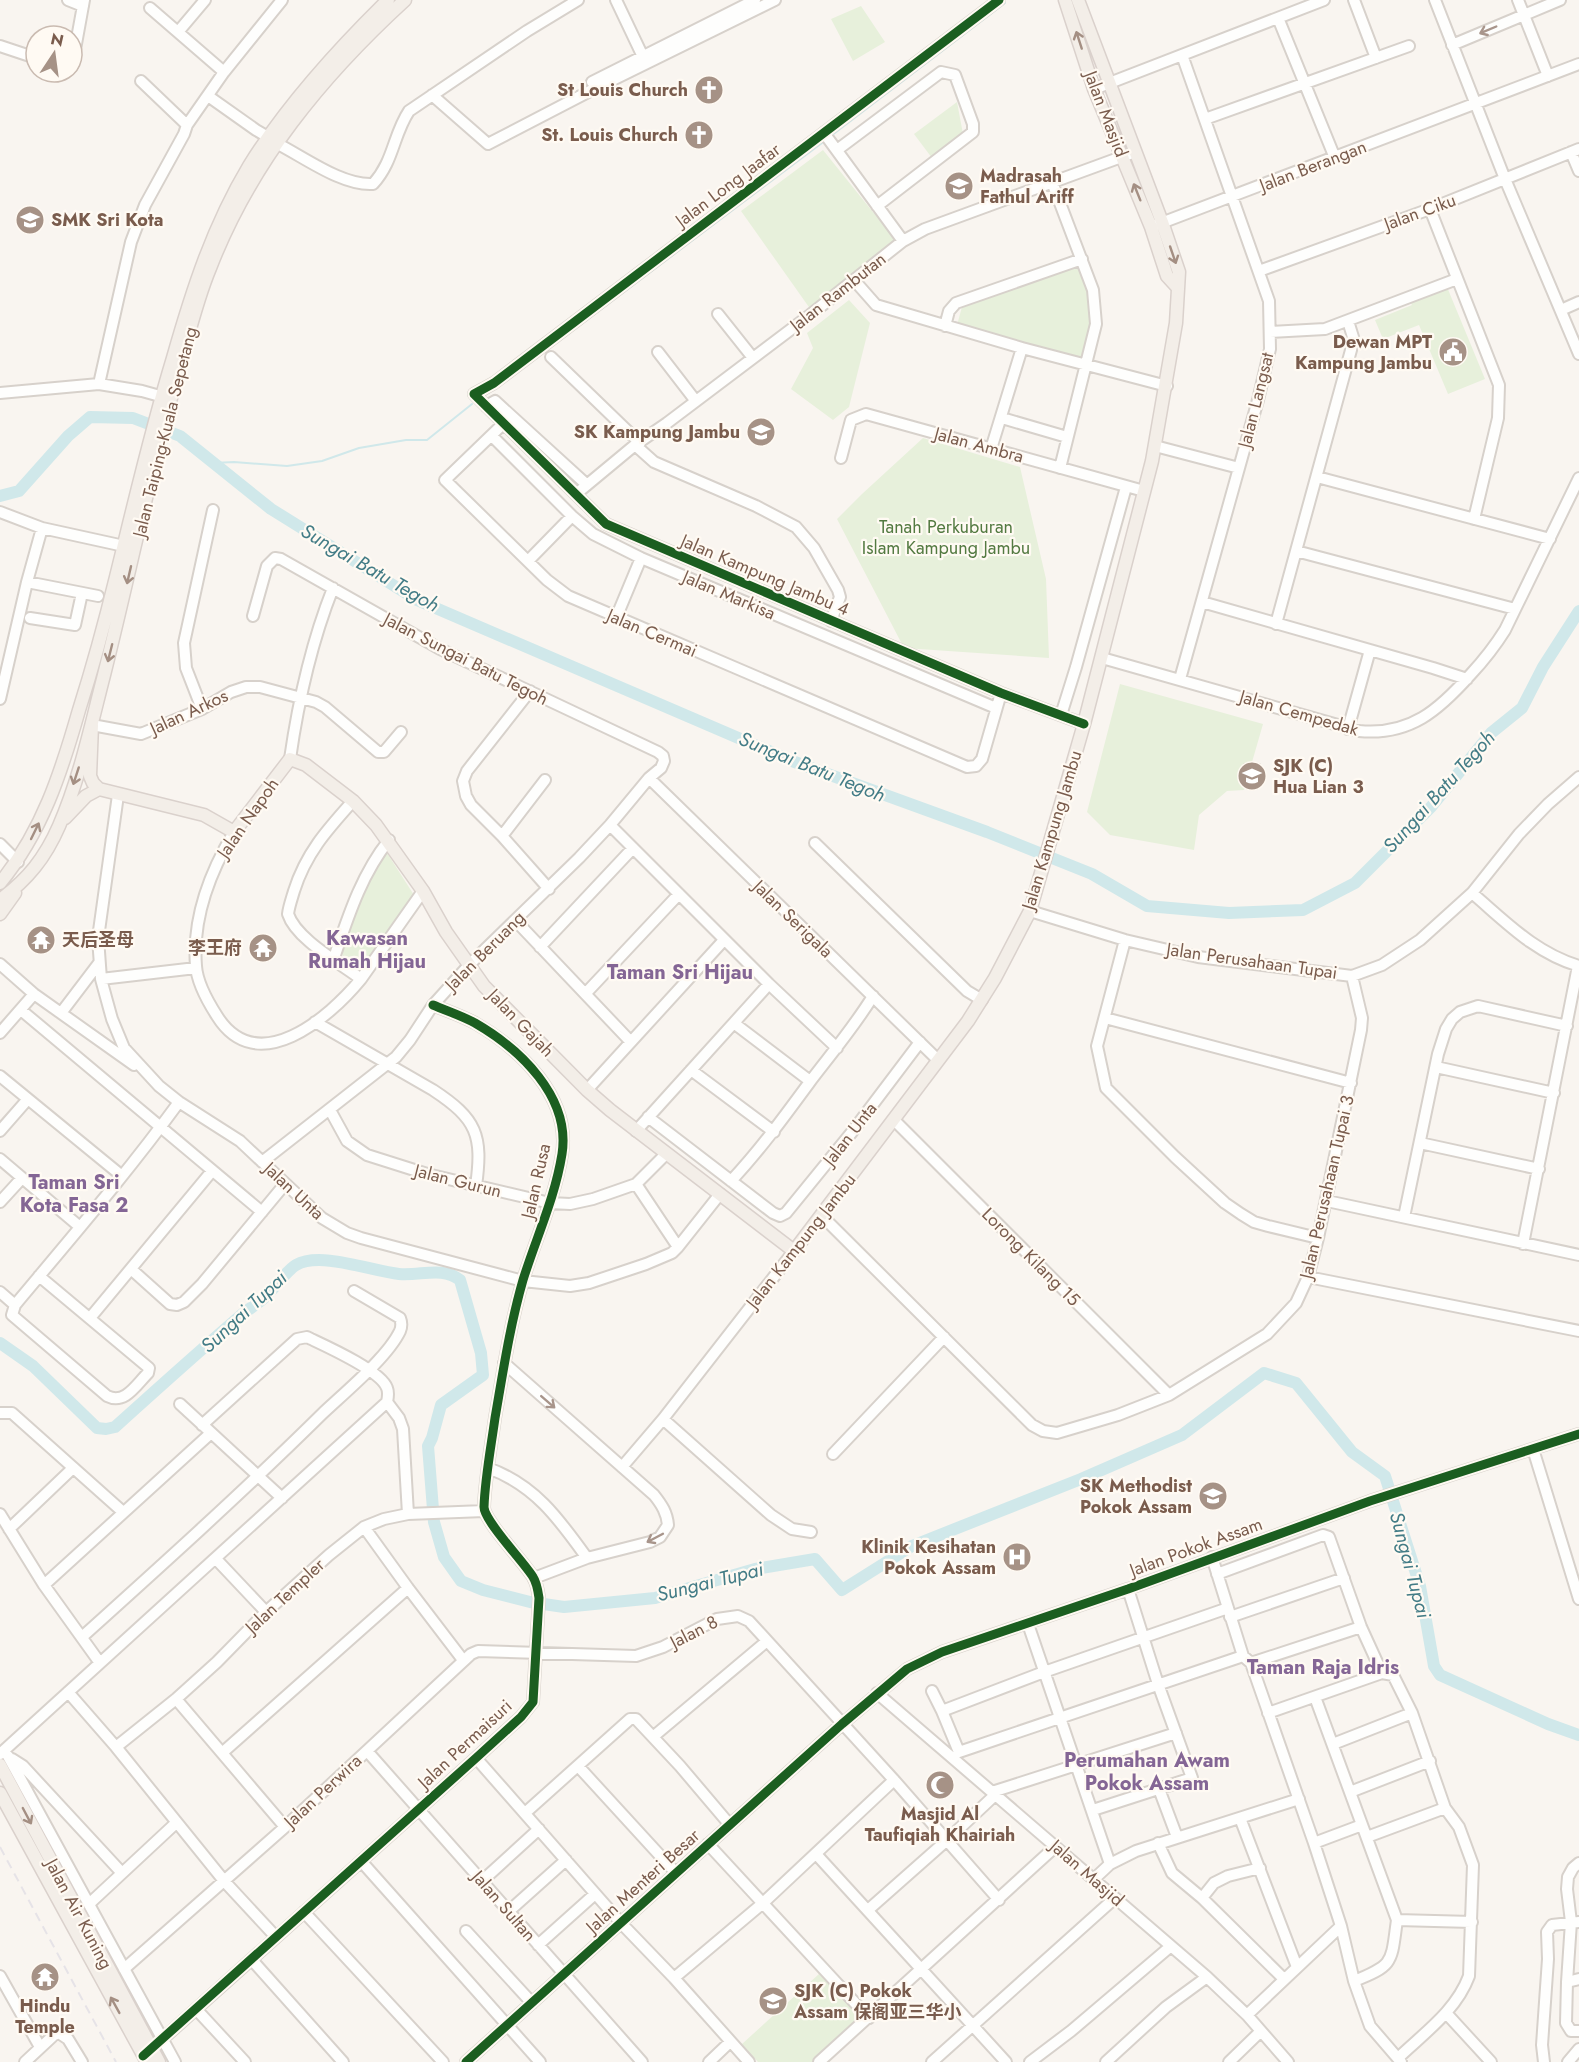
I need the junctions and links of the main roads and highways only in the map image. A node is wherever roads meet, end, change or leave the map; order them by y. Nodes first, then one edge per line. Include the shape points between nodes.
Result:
1 (405, 0) edge
2 (413, 0) edge
3 (1065, 0) edge
4 (1078, 0) edge
5 (386, 1) edge
6 (383, 20) junction
7 (272, 140) junction
8 (1157, 225) junction
9 (157, 434) junction
10 (92, 725) junction
11 (290, 759) joint
12 (99, 789) junction
13 (46, 811) junction
14 (64, 811) junction
15 (58, 826) junction
16 (0, 883) edge
17 (21, 885) junction
18 (0, 900) edge
19 (0, 914) edge
20 (794, 1251) joint
21 (3, 1757) edge
22 (0, 1793) edge
23 (147, 2056) edge
24 (159, 2062) edge

1 - 6 main road, Jalan Taiping-Kuala Sepetang
2 - 6 main road
8 -> 3 main road, Jalan Masjid via 1122,156
4 - 8 main road, Jalan Masjid via 1135,152
5 - 7 main road, Jalan Taiping-Kuala Sepetang via 304,90
6 - 7 main road, Jalan Taiping-Kuala Sepetang
7 - 9 main road, Jalan Taiping-Kuala Sepetang via 209,269
8 - 20 main road, Jalan Kampung Jambu via 1179,272 1167,386 1102,658 1030,911 981,1000
9 -> 10 main road, Jalan Taiping-Kuala Sepetang via 124,596
9 - 13 main road, Jalan Taiping-Kuala Sepetang via 91,672
10 - 12 main road via 90,776
10 -> 14 main road, Jalan Taiping-Kuala Sepetang
11 - 12 main road, Jalan Napoh via 234,832 204,815
11 - 20 main road, Jalan Gajah via 306,765 353,801 389,840 484,986 587,1089
12 - 15 main road via 86,796
13 - 14 main road via 59,804
16 -> 13 main road, Jalan Taiping-Kuala Sepetang via 18,862
14 - 15 main road, Jalan Taiping-Kuala Sepetang
15 - 17 main road, Jalan Taiping-Kuala Sepetang
17 - 18 main road, Jalan Taiping-Kuala Sepetang
17 - 19 main road
21 -> 23 main road, Jalan Air Kuning
23 -> 22 main road, Jalan Air Kuning
23 - 24 main road, Jalan Air Kuning

